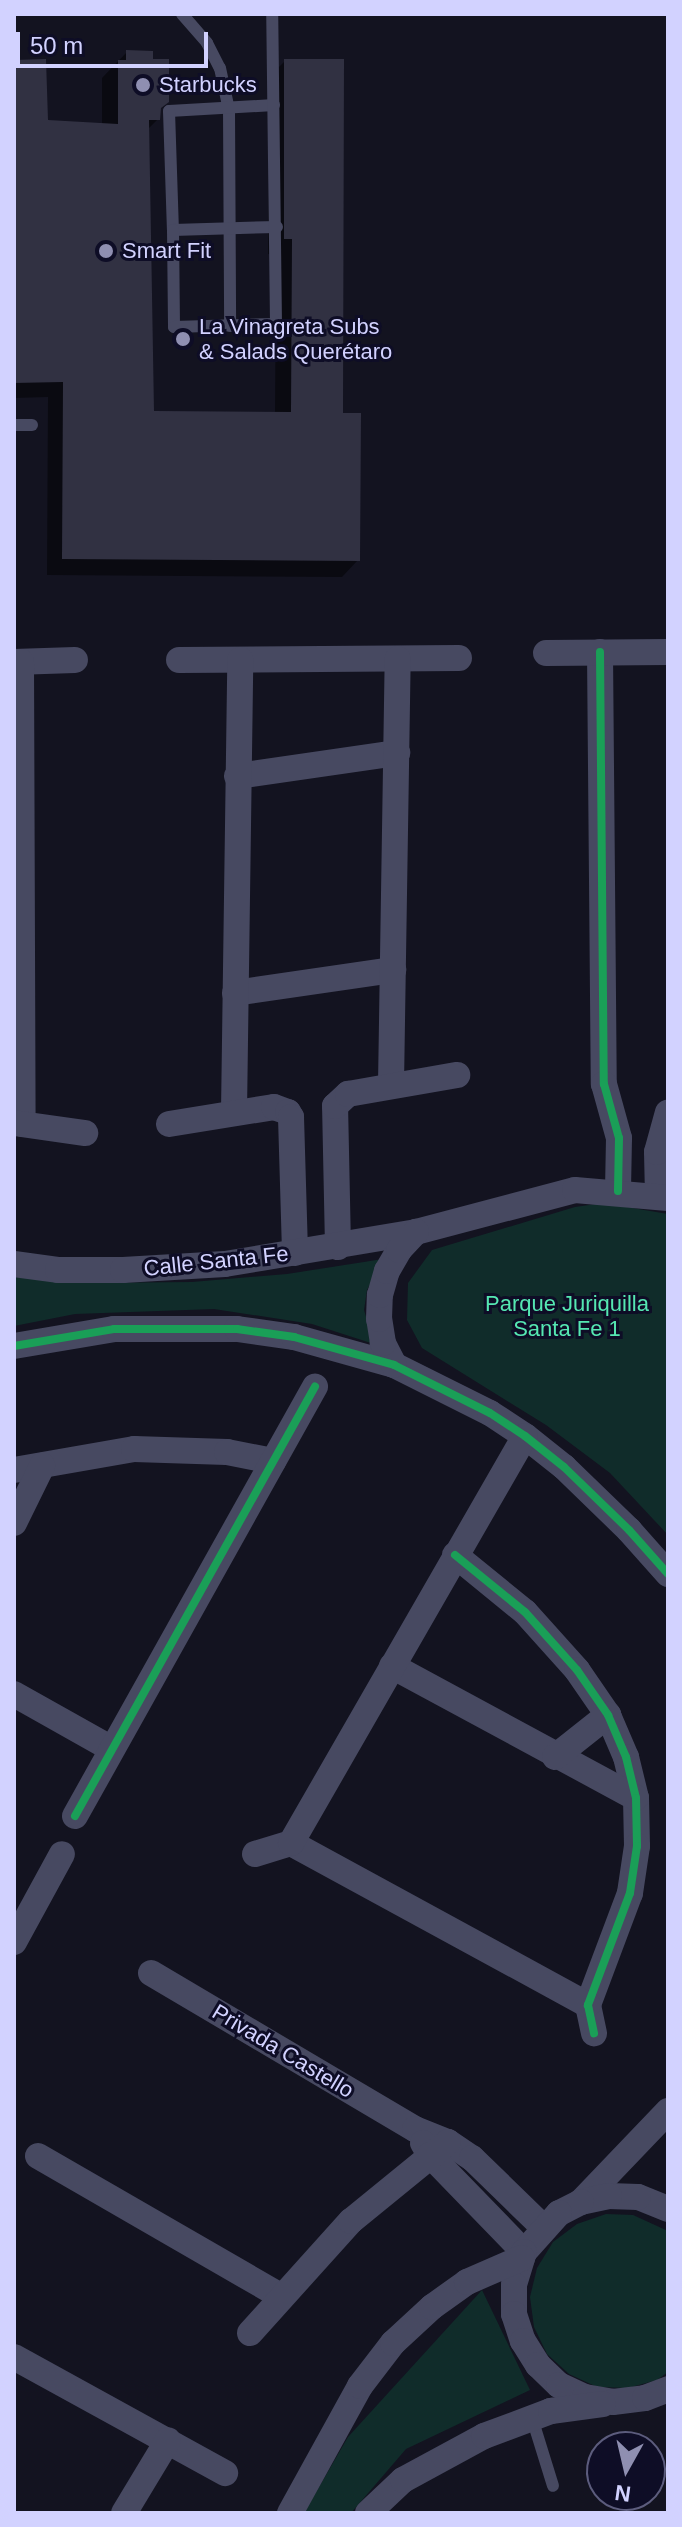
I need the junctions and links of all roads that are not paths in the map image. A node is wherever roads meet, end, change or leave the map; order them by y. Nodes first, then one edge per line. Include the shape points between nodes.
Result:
1 (182, 14) edge
2 (272, 14) edge
3 (274, 105) junction
4 (229, 110) junction
5 (277, 227) junction
6 (230, 229) junction
7 (173, 230) junction
8 (230, 326) junction
9 (14, 425) edge
10 (32, 425) dead end
11 (600, 652) junction
12 (668, 652) edge
13 (546, 653) dead end
14 (459, 658) dead end
15 (398, 659) junction
16 (75, 660) dead end
17 (179, 660) dead end
18 (240, 660) junction
19 (18, 662) edge
20 (397, 753) junction
21 (237, 776) junction
22 (393, 970) junction
23 (235, 993) junction
24 (457, 1075) dead end
25 (391, 1085) junction
26 (234, 1112) junction
27 (668, 1112) edge
28 (19, 1124) edge
29 (169, 1124) dead end
30 (85, 1133) dead end
31 (618, 1191) junction
32 (663, 1197) edge
33 (416, 1232) junction
34 (338, 1247) junction
35 (295, 1253) junction
36 (14, 1264) edge
37 (14, 1346) edge
38 (394, 1365) junction
39 (315, 1386) dead end
40 (525, 1436) junction
41 (273, 1461) junction
42 (42, 1466) junction
43 (14, 1470) edge
44 (14, 1523) edge
45 (455, 1555) junction
46 (668, 1574) edge
47 (392, 1666) junction
48 (14, 1694) edge
49 (608, 1715) junction
50 (112, 1749) junction
51 (555, 1757) junction
52 (636, 1798) junction
53 (75, 1816) dead end
54 (291, 1843) junction
55 (62, 1854) dead end
56 (255, 1854) dead end
57 (18, 1924) edge
58 (151, 1973) dead end
59 (588, 2005) junction
60 (594, 2033) dead end
61 (668, 2111) edge
62 (439, 2149) junction
63 (38, 2156) dead end
64 (581, 2202) junction
65 (668, 2209) edge
66 (543, 2227) junction
67 (523, 2255) junction
68 (280, 2296) junction
69 (250, 2333) dead end
70 (14, 2357) edge
71 (660, 2396) edge
72 (613, 2402) junction
73 (532, 2418) junction
74 (168, 2440) junction
75 (225, 2473) dead end
76 (553, 2486) dead end
77 (124, 2513) edge
78 (290, 2513) edge
79 (368, 2513) edge

1 - 4 lane via 220,68
2 - 3 lane
3 - 4 lane
3 - 5 lane
4 - 6 lane
4 - 7 lane via 169,111
5 - 6 lane
5 - 8 lane via 276,324
6 - 7 lane
6 - 8 lane
7 - 8 lane via 174,327
9 - 10 lane
11 - 12 street
11 - 13 street
11 - 31 street via 604,1084 619,1138
14 - 15 street
15 - 18 street
15 - 20 street
16 - 19 street
17 - 18 street
18 - 21 street
19 - 28 street
20 - 21 street
20 - 22 street
21 - 23 street
22 - 23 street
22 - 25 street
23 - 26 street
24 - 25 street
25 - 34 street via 348,1094 335,1106
26 - 29 street
26 - 35 street via 274,1107 291,1117
27 - 32 street via 657,1152
28 - 30 street
31 - 32 street, Calle Santa Fe
31 - 33 street, Calle Santa Fe via 575,1190
33 - 34 street, Calle Santa Fe
33 - 38 street via 399,1250 380,1295 383,1343
34 - 35 street, Calle Santa Fe
35 - 36 street, Calle Santa Fe via 225,1264 123,1270
37 - 38 street via 114,1329 237,1329 294,1337
38 - 40 street
39 - 41 street
40 - 45 street
40 - 46 street via 564,1467
41 - 42 street via 227,1452 134,1449
41 - 50 street
42 - 43 street
42 - 44 street
45 - 47 street
45 - 49 street via 525,1612 577,1670
47 - 51 street
47 - 54 street
48 - 50 street
49 - 51 street
49 - 52 street
50 - 53 street
51 - 52 street
52 - 59 street via 637,1846 630,1893
54 - 56 street
54 - 59 street
55 - 57 street
58 - 62 street, Privada Castello via 415,2129
59 - 60 street
61 - 64 street
62 - 66 street, Privada Castello via 472,2158
62 - 67 street
62 - 68 street via 351,2221
63 - 68 street
64 - 65 street via 638,2197
64 - 66 street
66 - 67 street
67 - 72 street via 514,2285 514,2314 523,2341 559,2385
67 - 78 street via 467,2282 393,2343 360,2386
68 - 69 street
70 - 74 street
71 - 72 street
72 - 73 street
73 - 76 lane
73 - 79 street via 484,2436 403,2480
74 - 75 street
74 - 77 street

